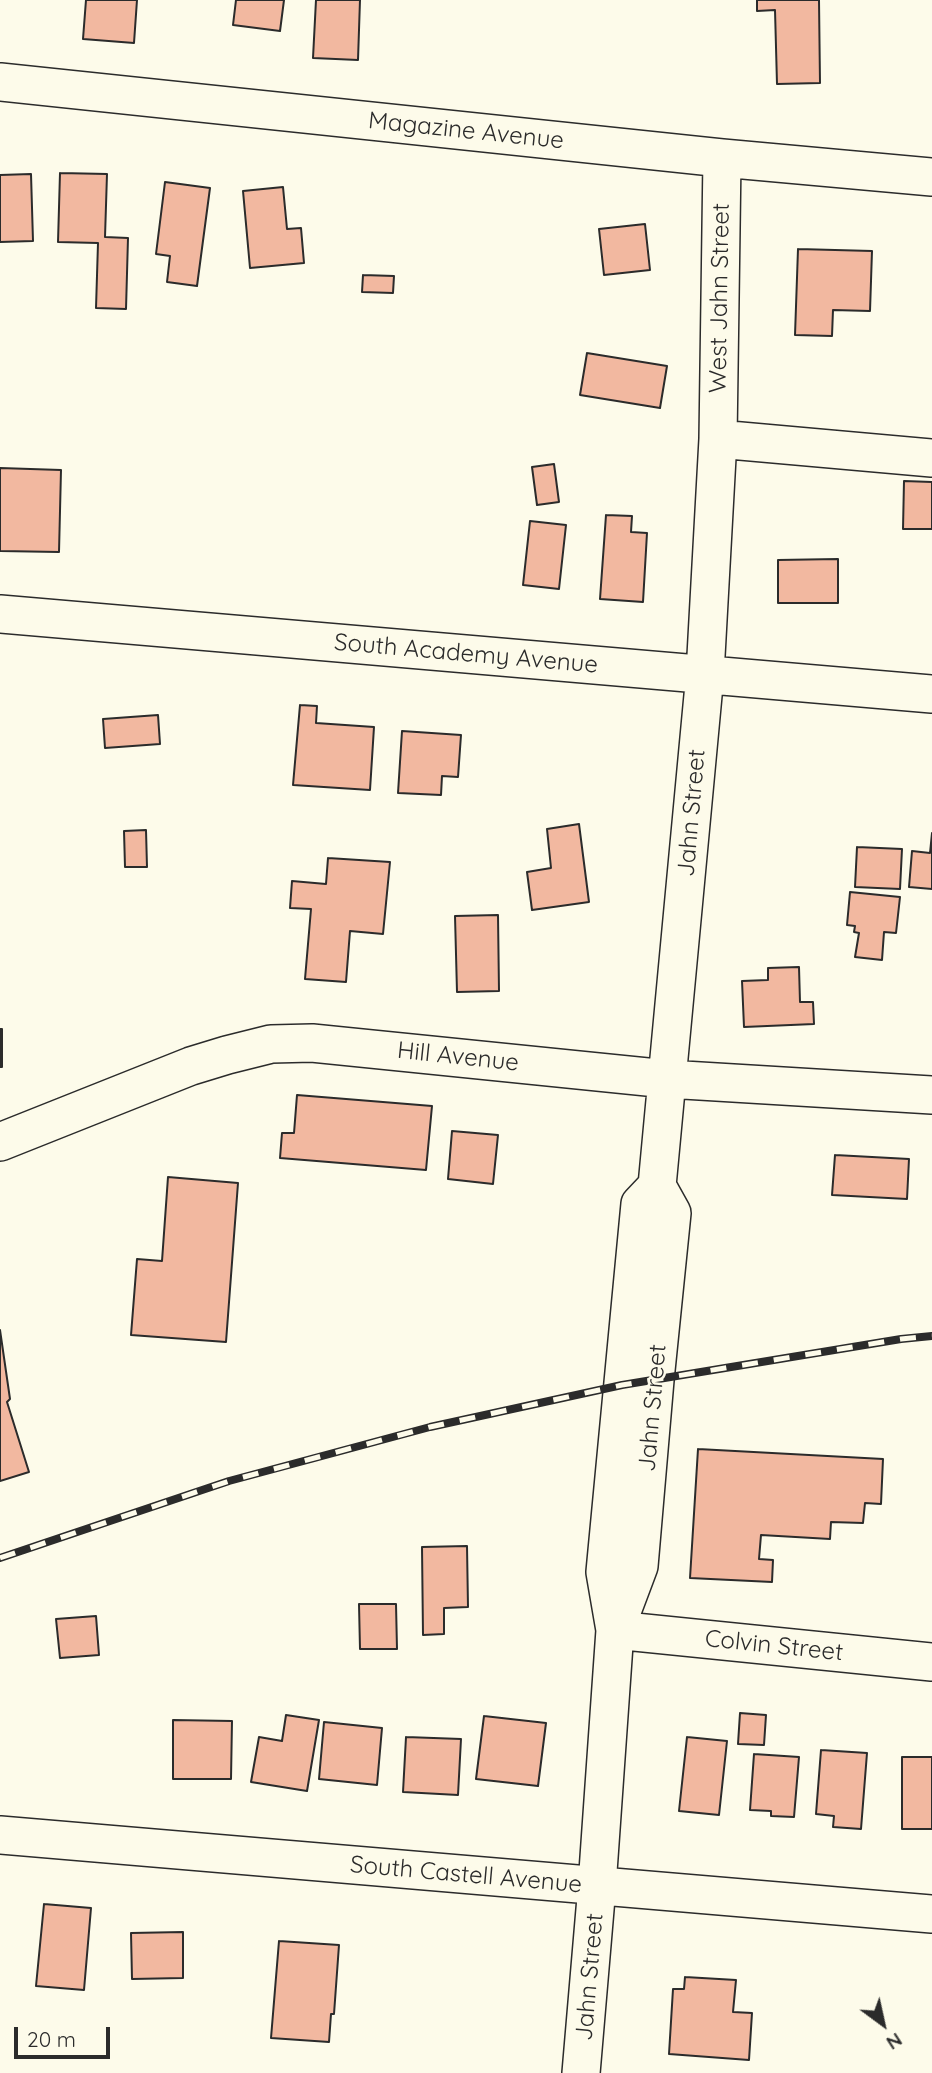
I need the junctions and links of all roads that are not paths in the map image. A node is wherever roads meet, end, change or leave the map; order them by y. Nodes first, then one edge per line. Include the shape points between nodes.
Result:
1 (0, 82) edge
2 (722, 158) junction
3 (932, 177) edge
4 (718, 439) junction
5 (932, 458) edge
6 (0, 614) edge
7 (705, 674) junction
8 (932, 694) edge
9 (667, 1079) junction
10 (932, 1095) edge
11 (0, 1142) edge
12 (615, 1630) junction
13 (932, 1662) edge
14 (0, 1835) edge
15 (597, 1886) junction
16 (932, 1914) edge
17 (582, 2073) edge

1 - 2 street, Magazine Avenue
2 - 3 street, Magazine Avenue
2 - 4 street, West Jahn Street
4 - 5 street
4 - 7 street, Jahn Street
6 - 7 street, South Academy Avenue
7 - 8 street, South Academy Avenue
7 - 9 street, Jahn Street
9 - 10 street, Hill Avenue
9 - 11 street, Hill Avenue via 312,1042 271,1044 191,1066
9 - 12 street, Jahn Street via 657,1186 639,1205 605,1572
12 - 13 street, Colvin Street
12 - 15 street, Jahn Street
14 - 15 street, South Castell Avenue
15 - 16 street, South Castell Avenue
15 - 17 street, Jahn Street

